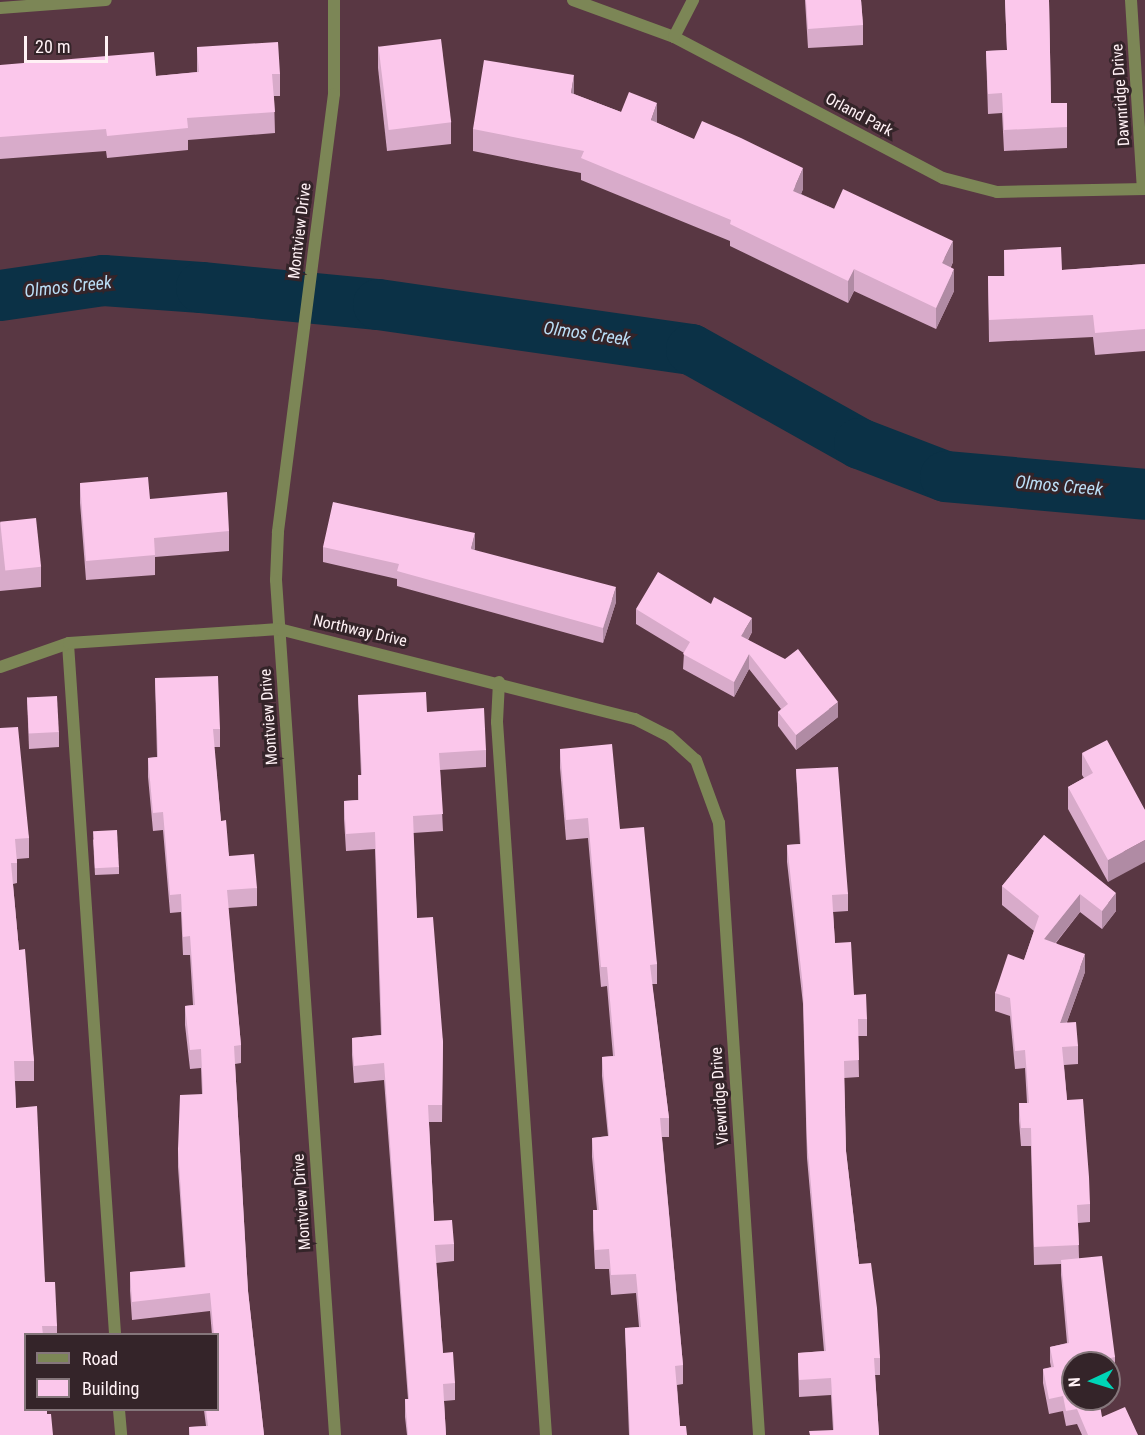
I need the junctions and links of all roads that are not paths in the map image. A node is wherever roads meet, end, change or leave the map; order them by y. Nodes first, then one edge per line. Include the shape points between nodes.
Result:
1 (106, 0) edge
2 (334, 0) edge
3 (573, 0) edge
4 (693, 0) edge
5 (1131, 0) edge
6 (0, 8) edge
7 (674, 37) junction
8 (1144, 189) edge
9 (279, 629) junction
10 (68, 644) junction
11 (0, 667) edge
12 (500, 682) junction
13 (696, 760) joint
14 (115, 1333) edge
15 (119, 1411) edge
16 (121, 1435) edge
17 (335, 1435) edge
18 (546, 1435) edge
19 (759, 1435) edge

1 - 6 street
2 - 9 street, Montview Drive via 334,94 278,532
3 - 7 street, Orland Park
4 - 7 street
5 - 8 street, Dawnridge Drive
7 - 8 street, Orland Park via 943,178 997,192
9 - 10 street, Northway Drive
9 - 12 street, Northway Drive
9 - 17 street, Montview Drive
10 - 11 street, Northway Drive
10 - 14 street
12 - 13 street, Northway Drive via 635,719 669,736
12 - 18 street via 497,722
13 - 19 street, Viewridge Drive via 719,823
15 - 16 street

